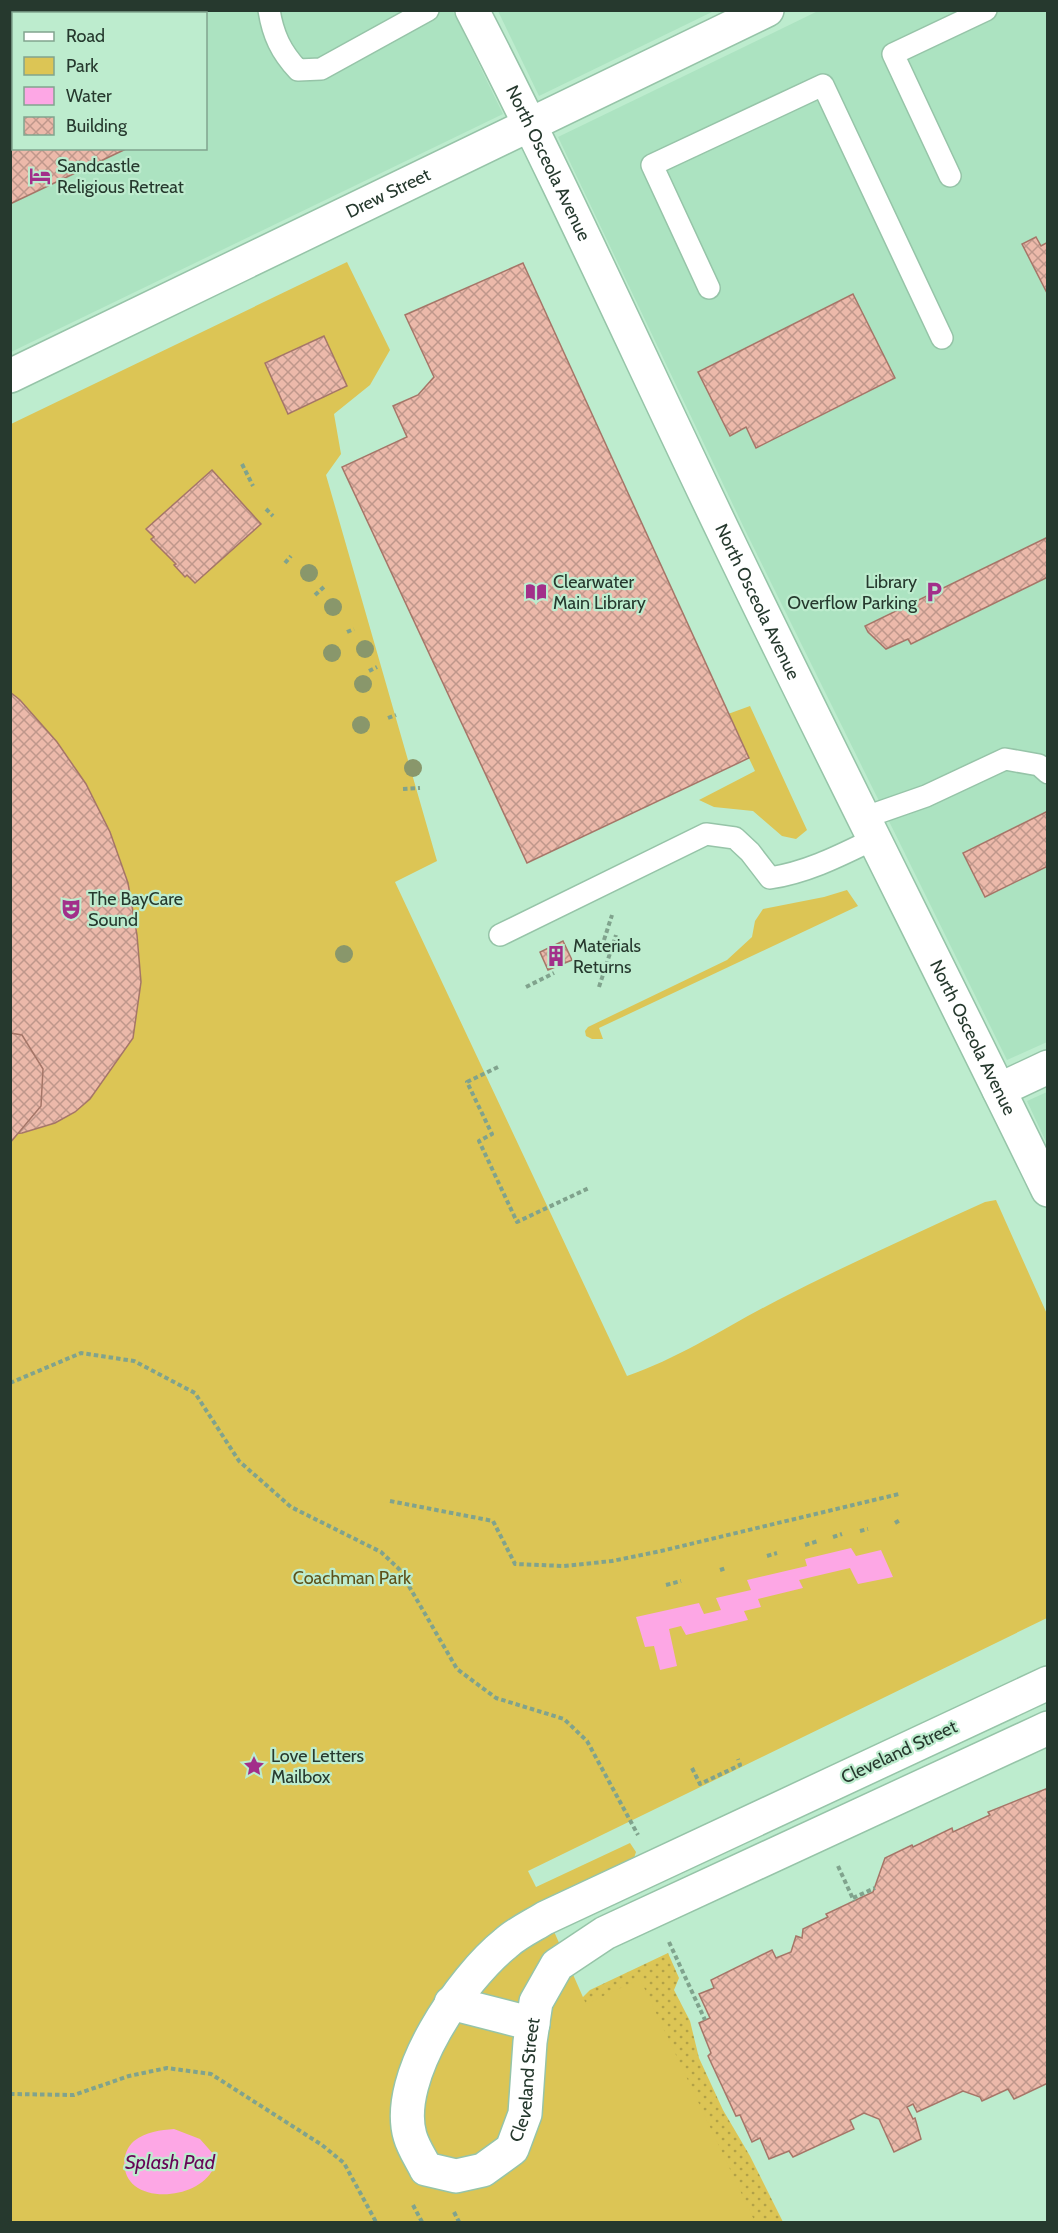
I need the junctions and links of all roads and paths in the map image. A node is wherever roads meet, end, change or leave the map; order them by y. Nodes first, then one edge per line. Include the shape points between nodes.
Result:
1 (269, 10) edge
2 (428, 10) edge
3 (472, 10) edge
4 (767, 10) edge
5 (986, 10) edge
6 (530, 126) junction
7 (950, 176) dead end
8 (709, 288) dead end
9 (942, 338) dead end
10 (10, 376) edge
11 (242, 464) dead end
12 (253, 486) dead end
13 (266, 509) dead end
14 (273, 516) dead end
15 (291, 556) dead end
16 (285, 563) dead end
17 (326, 585) dead end
18 (315, 595) dead end
19 (354, 628) dead end
20 (347, 632) dead end
21 (377, 667) dead end
22 (369, 671) dead end
23 (396, 715) dead end
24 (388, 718) dead end
25 (1047, 773) edge
26 (420, 788) dead end
27 (403, 789) dead end
28 (868, 829) junction
29 (500, 935) dead end
30 (616, 935) dead end
31 (554, 973) dead end
32 (526, 987) dead end
33 (599, 987) dead end
34 (498, 1067) dead end
35 (1047, 1067) edge
36 (999, 1090) junction
37 (589, 1188) dead end
38 (1047, 1190) edge
39 (10, 1383) edge
40 (899, 1494) dead end
41 (390, 1501) dead end
42 (900, 1520) dead end
43 (895, 1523) dead end
44 (868, 1529) dead end
45 (860, 1531) dead end
46 (842, 1534) dead end
47 (833, 1537) dead end
48 (818, 1541) dead end
49 (805, 1545) dead end
50 (777, 1553) dead end
51 (767, 1556) dead end
52 (726, 1568) dead end
53 (720, 1570) dead end
54 (681, 1581) dead end
55 (666, 1585) dead end
56 (1047, 1683) edge
57 (1047, 1728) edge
58 (738, 1759) dead end
59 (692, 1768) dead end
60 (640, 1838) dead end
61 (836, 1863) dead end
62 (875, 1888) dead end
63 (669, 1941) dead end
64 (452, 2003) junction
65 (705, 2020) dead end
66 (533, 2024) junction
67 (10, 2094) edge
68 (410, 2199) dead end
69 (375, 2223) edge
70 (422, 2223) edge

1 - 2 lane via 272,31 285,56 298,70 321,69
3 - 6 street, North Osceola Avenue
4 - 6 street, Drew Street
5 - 7 lane via 893,54
6 - 10 street, Drew Street
6 - 28 street, North Osceola Avenue
8 - 9 lane via 652,165 823,85
11 - 12 path
13 - 14 path
15 - 16 path
17 - 18 path
19 - 20 path
21 - 22 path
23 - 24 path
25 - 28 lane via 1039,765 1005,759
26 - 27 path
28 - 29 lane via 820,865 770,878 735,838 706,834
28 - 36 street, North Osceola Avenue
30 - 33 path
31 - 32 path
34 - 37 path via 467,1082 492,1134 479,1141 518,1222
35 - 36 street
36 - 38 street, North Osceola Avenue
39 - 60 path via 81,1353 134,1361 195,1393 239,1461 291,1507 381,1552 399,1569 457,1669 496,1698 564,1719 572,1726 586,1741
40 - 41 path via 662,1551 564,1566 515,1564 493,1521
42 - 43 path
44 - 45 path
46 - 47 path
48 - 49 path
50 - 51 path
52 - 53 path
54 - 55 path
56 - 64 street, Cleveland Street via 545,1918 506,1942 475,1972
57 - 66 street, Cleveland Street via 604,1933 557,1965 536,2002
58 - 59 path via 740,1765 700,1784
61 - 62 path via 853,1900
63 - 65 path
64 - 66 street
64 - 66 street, Cleveland Street via 424,2048 407,2105 410,2136 426,2169 456,2176 483,2169 512,2149 525,2114
67 - 69 path via 74,2095 166,2068 211,2074 344,2163
68 - 70 path

